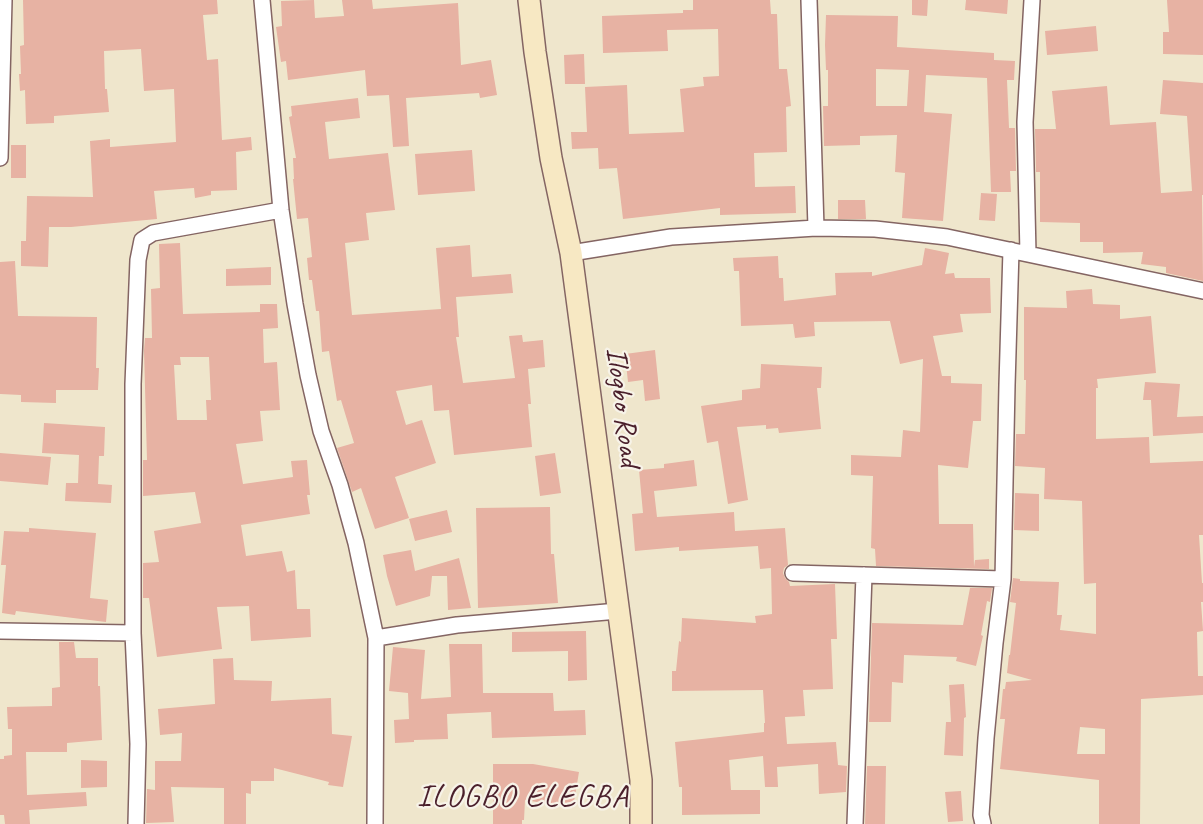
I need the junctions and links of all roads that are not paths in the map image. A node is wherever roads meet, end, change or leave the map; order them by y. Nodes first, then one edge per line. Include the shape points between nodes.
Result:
1 (4, 0) edge
2 (262, 0) edge
3 (529, 0) edge
4 (809, 0) edge
5 (1032, 0) edge
6 (0, 158) edge
7 (281, 210) junction
8 (816, 228) junction
9 (1011, 250) junction
10 (571, 253) junction
11 (1028, 254) junction
12 (1203, 291) edge
13 (793, 573) dead end
14 (864, 575) junction
15 (1003, 579) junction
16 (618, 611) junction
17 (0, 631) edge
18 (133, 633) junction
19 (376, 638) junction
20 (136, 824) edge
21 (375, 824) edge
22 (641, 824) edge
23 (855, 824) edge
24 (982, 824) edge

1 - 6 street
2 - 7 street
3 - 10 main road, Ilogbo Road via 551,158
4 - 8 street
5 - 11 street via 1025,122
7 - 18 street via 153,233 142,240 133,384
7 - 19 street via 308,375 356,543
8 - 9 street via 937,235
8 - 10 street via 671,237
9 - 11 street
9 - 15 street
10 - 16 main road, Ilogbo Road
11 - 12 street
13 - 14 street
14 - 15 street
14 - 23 street
15 - 24 street via 986,738
16 - 19 street via 457,625
16 - 22 main road, Ilogbo Road via 640,780
17 - 18 street
18 - 20 street via 138,744
19 - 21 street

